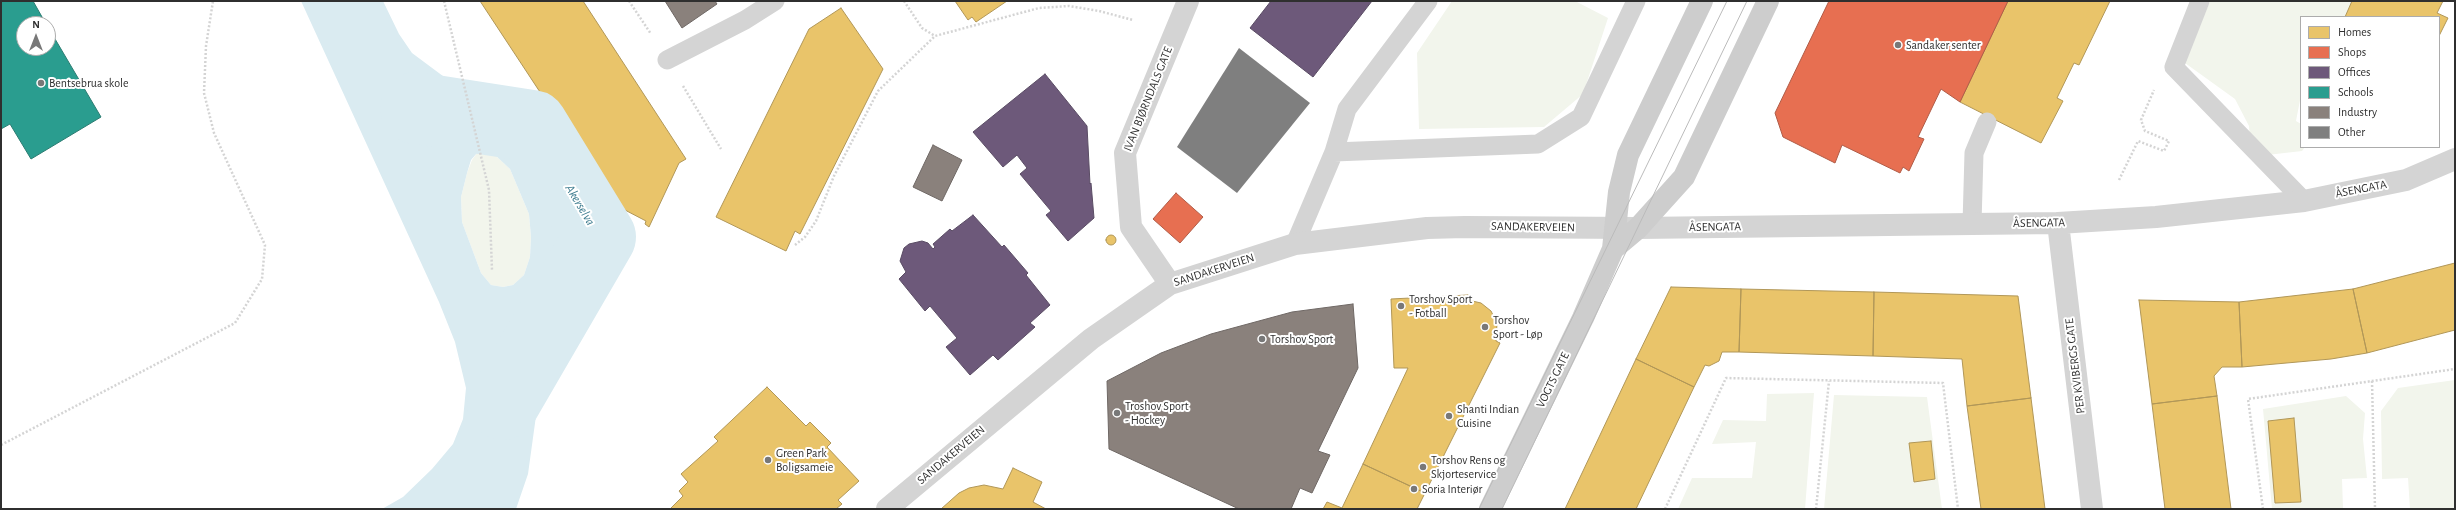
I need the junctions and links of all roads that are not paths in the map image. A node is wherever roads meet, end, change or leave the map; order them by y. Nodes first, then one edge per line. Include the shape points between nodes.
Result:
1 (774, 1) edge
2 (1188, 1) edge
3 (1428, 1) edge
4 (1636, 1) edge
5 (1702, 1) edge
6 (1768, 1) edge
7 (2200, 1) edge
8 (667, 60) dead end
9 (1987, 122) dead end
10 (1334, 152) junction
11 (2455, 159) edge
12 (2304, 201) junction
13 (2058, 223) junction
14 (1972, 224) junction
15 (1616, 228) junction
16 (1638, 228) junction
17 (1295, 244) junction
18 (1613, 249) junction
19 (1170, 284) junction
20 (887, 509) edge
21 (1490, 509) edge
22 (2092, 509) edge

1 - 8 lane via 745,20
2 - 19 street, IVAN BJØRNDALS GATE via 1125,153 1131,227
3 - 10 lane via 1347,110
4 - 10 lane via 1581,118 1538,144
5 - 15 main road via 1628,155 1619,192
6 - 16 main road via 1684,177
7 - 12 lane via 2174,67
9 - 14 lane via 1974,153
10 - 17 lane
11 - 12 street, ÅSENGATA via 2406,180
12 - 13 street, ÅSENGATA via 2156,217
13 - 14 street, ÅSENGATA
13 - 22 street, PER KVIBERGS GATE
14 - 16 street, ÅSENGATA
15 - 16 street, ÅSENGATA
15 - 17 street, SANDAKERVEIEN via 1427,228
15 - 18 main road
16 - 18 main road
17 - 19 street, SANDAKERVEIEN
18 - 21 main road, VOGTS GATE via 1583,318
19 - 20 street, SANDAKERVEIEN via 1091,339

